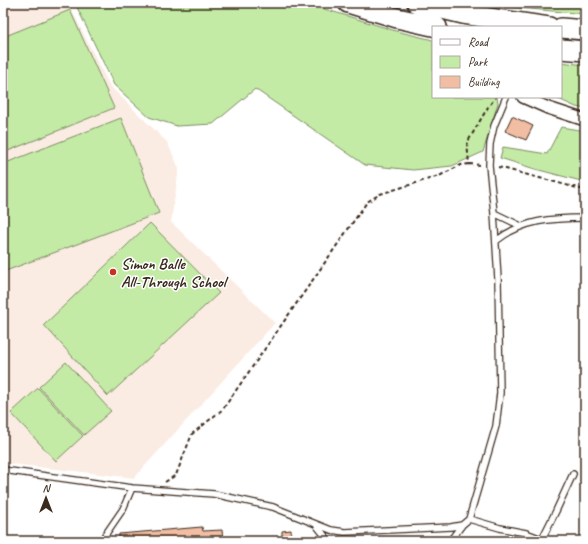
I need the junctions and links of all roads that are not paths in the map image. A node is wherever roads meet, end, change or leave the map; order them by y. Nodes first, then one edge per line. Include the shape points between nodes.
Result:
1 (348, 3) edge
2 (417, 3) edge
3 (433, 26) edge
4 (540, 26) edge
5 (562, 28) edge
6 (585, 30) edge
7 (562, 49) edge
8 (585, 50) edge
9 (506, 98) edge
10 (526, 98) edge
11 (585, 120) edge
12 (494, 213) junction
13 (585, 218) edge
14 (521, 226) junction
15 (496, 241) junction
16 (3, 470) edge
17 (573, 474) dead end
18 (132, 488) junction
19 (469, 519) junction
20 (316, 524) junction
21 (462, 525) junction
22 (544, 540) edge
23 (101, 541) edge
24 (329, 541) edge
25 (450, 541) edge

1 - 3 highway
2 - 4 highway via 463,14
5 - 6 highway
7 - 8 highway
9 - 12 lane via 490,144 489,165
10 - 11 street
12 - 14 lane
12 - 15 lane
13 - 14 lane via 548,220
14 - 15 lane via 507,232
15 - 19 lane via 500,393 496,426
16 - 18 lane
17 - 22 lane
18 - 20 lane via 214,494 273,507
18 - 23 lane via 123,509
19 - 21 lane
19 - 22 lane
20 - 21 lane via 345,532
20 - 24 lane
21 - 25 lane

